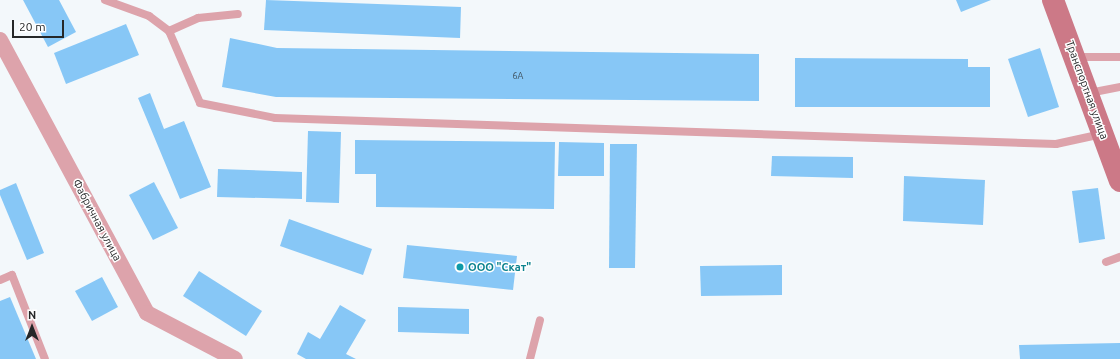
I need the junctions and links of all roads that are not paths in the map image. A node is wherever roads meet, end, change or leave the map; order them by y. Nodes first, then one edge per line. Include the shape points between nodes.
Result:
1 (105, 0) edge
2 (1053, 0) edge
3 (238, 14) dead end
4 (169, 31) junction
5 (0, 40) edge
6 (1076, 57) junction
7 (1120, 58) edge
8 (1120, 87) edge
9 (1088, 93) junction
10 (1103, 134) junction
11 (1120, 181) edge
12 (1120, 257) edge
13 (1106, 262) dead end
14 (0, 280) edge
15 (540, 320) dead end
16 (45, 359) edge
17 (235, 359) edge
18 (530, 359) edge

1 - 4 lane via 149,16
2 - 6 street, Транспортная улица
3 - 4 lane via 198,18
4 - 10 lane via 200,103 274,118 1056,144
5 - 17 street, Фабричная улица via 147,313
6 - 7 lane
6 - 9 street, Транспортная улица
8 - 9 lane
9 - 10 street, Транспортная улица
10 - 11 street, Транспортная улица
12 - 13 lane
14 - 16 lane via 12,275
15 - 18 lane

